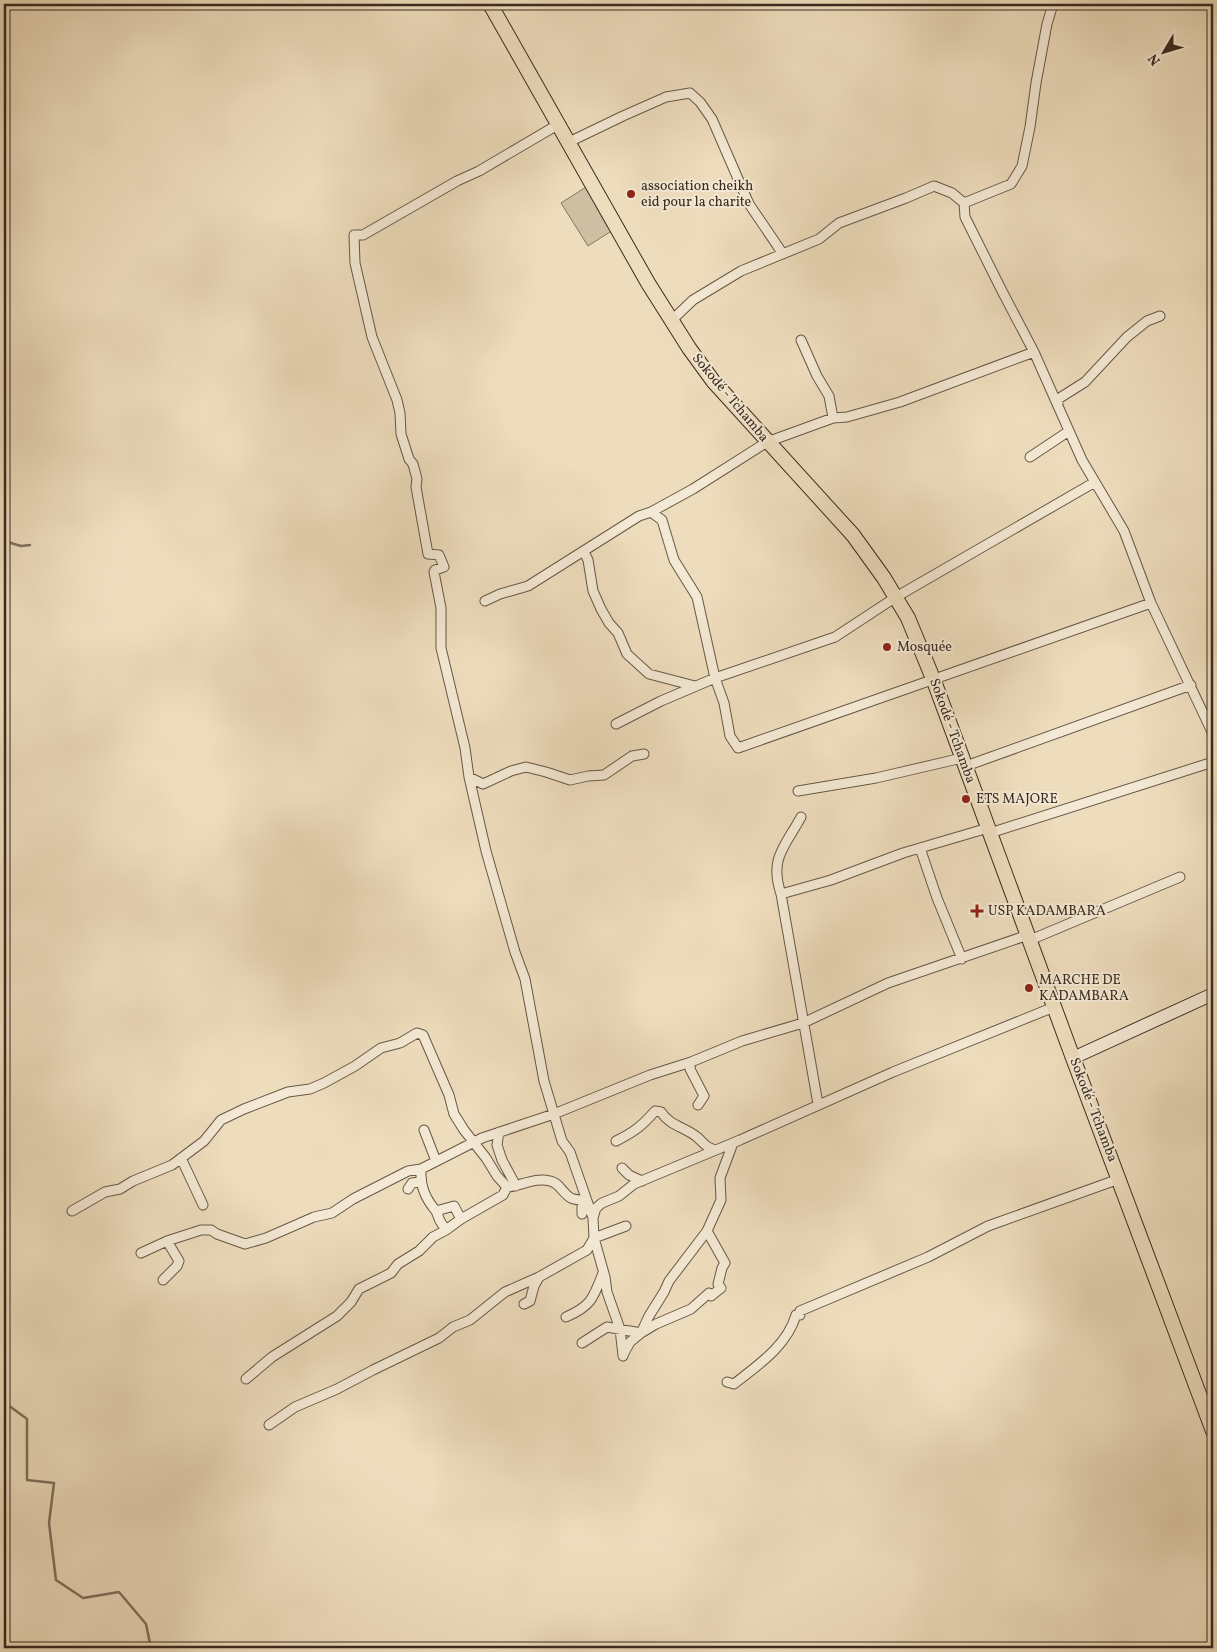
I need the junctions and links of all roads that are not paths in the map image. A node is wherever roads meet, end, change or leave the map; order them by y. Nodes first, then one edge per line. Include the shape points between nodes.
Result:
1 (490, 4) edge
2 (1053, 4) edge
3 (559, 124) junction
4 (569, 142) junction
5 (964, 204) junction
6 (783, 254) junction
7 (1160, 316) dead end
8 (671, 320) junction
9 (801, 340) dead end
10 (1034, 352) junction
11 (1058, 406) junction
12 (833, 418) junction
13 (1069, 430) junction
14 (767, 442) junction
15 (1030, 457) dead end
16 (1095, 482) junction
17 (651, 512) junction
18 (584, 552) junction
19 (896, 597) junction
20 (485, 601) dead end
21 (1151, 604) junction
22 (715, 678) junction
23 (934, 681) junction
24 (1191, 685) junction
25 (695, 686) junction
26 (616, 724) dead end
27 (1213, 734) edge
28 (644, 754) dead end
29 (964, 762) junction
30 (1213, 762) edge
31 (469, 777) junction
32 (798, 791) dead end
33 (801, 818) dead end
34 (989, 830) junction
35 (920, 848) junction
36 (1180, 877) dead end
37 (781, 894) junction
38 (1029, 938) junction
39 (962, 959) junction
40 (1213, 994) edge
41 (1054, 1007) junction
42 (803, 1022) junction
43 (1073, 1058) junction
44 (691, 1062) junction
45 (650, 1075) junction
46 (646, 1086) dead end
47 (614, 1089) junction
48 (624, 1096) dead end
49 (818, 1104) junction
50 (698, 1105) dead end
51 (554, 1114) junction
52 (424, 1130) dead end
53 (499, 1132) junction
54 (616, 1141) dead end
55 (473, 1142) junction
56 (733, 1143) junction
57 (716, 1150) junction
58 (182, 1158) junction
59 (436, 1161) junction
60 (622, 1168) dead end
61 (420, 1169) junction
62 (1119, 1179) junction
63 (642, 1181) junction
64 (420, 1182) junction
65 (512, 1186) junction
66 (408, 1189) dead end
67 (586, 1202) junction
68 (202, 1205) dead end
69 (72, 1211) dead end
70 (436, 1211) junction
71 (582, 1214) dead end
72 (593, 1218) junction
73 (461, 1219) junction
74 (626, 1226) dead end
75 (446, 1230) junction
76 (707, 1231) junction
77 (594, 1238) junction
78 (167, 1241) junction
79 (141, 1253) dead end
80 (603, 1273) junction
81 (539, 1277) junction
82 (161, 1278) dead end
83 (524, 1304) dead end
84 (566, 1317) dead end
85 (620, 1329) junction
86 (641, 1333) junction
87 (582, 1343) dead end
88 (246, 1379) dead end
89 (727, 1382) dead end
90 (269, 1425) dead end
91 (1213, 1431) edge

1 - 3 main road, Sokodé - Tchamba
2 - 5 street via 1022,166 1011,184
3 - 4 main road, Sokodé - Tchamba
3 - 31 street via 364,235 354,235 355,263 372,336 397,400 401,434 417,479 428,554 439,555 444,567 434,572 441,608 441,648
4 - 6 street via 666,97 690,93 712,119 749,204
4 - 8 main road, Sokodé - Tchamba
5 - 6 street via 934,186 839,222 819,239
5 - 10 street via 965,217
6 - 8 street via 741,271 693,300
7 - 11 street via 1147,321 1127,337 1085,382 1058,399
8 - 14 main road, Sokodé - Tchamba via 713,381
9 - 12 street via 829,396
10 - 11 street
10 - 12 street via 900,402
11 - 13 street
12 - 14 street
13 - 15 street
13 - 16 street
14 - 17 street
14 - 19 main road, Sokodé - Tchamba via 853,535
16 - 19 street
16 - 21 street via 1124,532
17 - 18 street via 639,516
17 - 22 street via 662,520 674,560 696,597
18 - 20 street via 528,586
18 - 25 street via 593,591 628,654 649,674
19 - 22 street via 835,637
19 - 23 main road, Sokodé - Tchamba
21 - 23 street
21 - 24 street
22 - 23 street via 730,736 738,748
22 - 25 street
23 - 29 main road, Sokodé - Tchamba
24 - 27 street
24 - 29 street
25 - 26 street
28 - 31 street via 632,756 604,775 570,780 526,767 483,784
29 - 32 street
29 - 34 main road, Sokodé - Tchamba
30 - 34 street
31 - 51 street via 497,888 525,979 544,1081
33 - 37 street via 779,853 776,869
34 - 35 street
34 - 38 main road, Sokodé - Tchamba
35 - 37 street
35 - 39 street
36 - 38 street
37 - 42 street
38 - 39 street
38 - 41 main road, Sokodé - Tchamba
39 - 42 street via 888,983
40 - 43 main road
41 - 43 main road, Sokodé - Tchamba
41 - 49 street
42 - 44 street via 742,1041
42 - 49 street
43 - 62 main road, Sokodé - Tchamba
44 - 45 street
44 - 50 street via 690,1069 704,1096
45 - 46 street
45 - 47 street
47 - 48 street
47 - 51 street
49 - 56 street
51 - 53 street
51 - 67 street
52 - 59 street
53 - 55 street
53 - 65 street via 497,1145
54 - 57 street via 636,1131 656,1111 696,1136 706,1147
55 - 58 street via 454,1114 450,1095 423,1036 417,1033 400,1043 381,1048 324,1083 288,1092 221,1120 204,1142
55 - 59 street
55 - 65 street via 497,1176
56 - 57 street
56 - 76 street via 720,1178 721,1200
57 - 63 street
58 - 68 street
58 - 69 street via 120,1189 105,1192
59 - 61 street
60 - 63 street
61 - 64 street
61 - 78 street via 408,1171 353,1199 332,1214 314,1217 245,1244 211,1230
62 - 89 street via 988,1226 928,1257 800,1311 792,1329 774,1352 734,1384
62 - 91 main road, Sokodé - Tchamba
63 - 72 street via 602,1203 596,1208
64 - 66 street via 412,1183
64 - 70 street via 427,1201
65 - 67 street via 548,1180 557,1183 570,1198
65 - 73 street via 503,1195
67 - 71 street
67 - 72 street
70 - 73 street via 454,1206
70 - 75 street
72 - 77 street
73 - 75 street
74 - 77 street
75 - 88 street via 398,1264 391,1273 359,1289 337,1316 272,1357
76 - 86 street via 669,1281
76 - 86 street via 725,1263 718,1284 721,1288 711,1296 709,1293 691,1309
77 - 80 street
77 - 81 street via 588,1250
78 - 79 street
78 - 82 street via 179,1261
80 - 84 street via 588,1305
80 - 85 street
81 - 83 street via 530,1301
81 - 90 street via 506,1292 470,1320 439,1338 295,1407
85 - 86 street
85 - 86 street via 623,1356 630,1342
85 - 87 street via 607,1327

